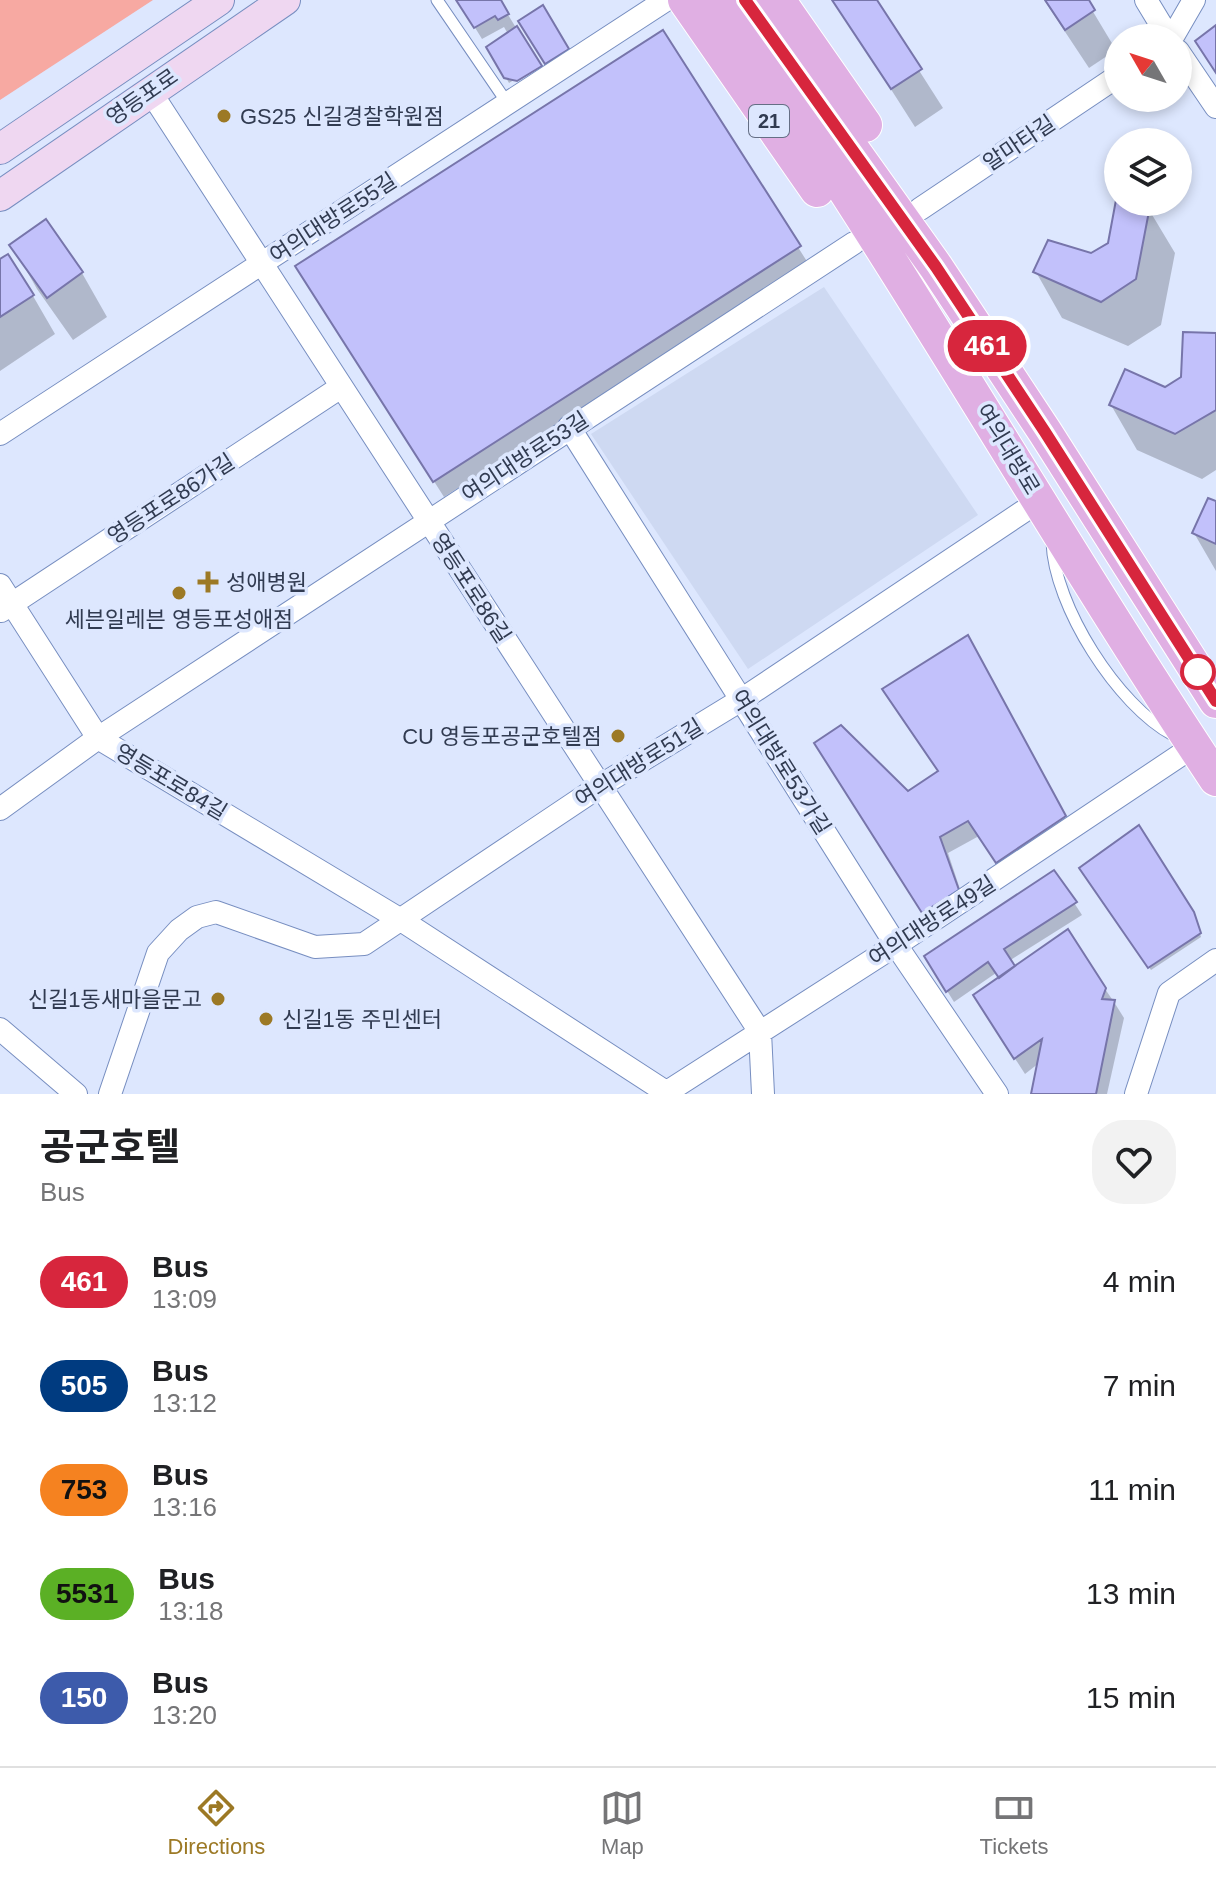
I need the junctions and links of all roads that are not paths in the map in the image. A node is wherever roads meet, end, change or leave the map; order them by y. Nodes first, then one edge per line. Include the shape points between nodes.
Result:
1 (219, 0) edge
2 (265, 0) edge
3 (285, 0) edge
4 (437, 0) edge
5 (666, 0) edge
6 (685, 0) edge
7 (718, 0) edge
8 (745, 0) edge
9 (778, 0) edge
10 (1146, 0) edge
11 (1194, 0) edge
12 (1162, 24) edge
13 (1179, 24) edge
14 (221, 43) junction
15 (1192, 72) edge
16 (1104, 85) edge
17 (150, 91) junction
18 (508, 104) junction
19 (1216, 107) edge
20 (0, 149) edge
21 (0, 196) edge
22 (920, 209) junction
23 (854, 243) junction
24 (264, 263) junction
25 (936, 267) junction
26 (909, 291) junction
27 (341, 387) junction
28 (569, 427) junction
29 (0, 434) edge
30 (1046, 512) junction
31 (427, 521) junction
32 (0, 585) edge
33 (6, 608) edge
34 (1215, 696) edge
35 (741, 700) junction
36 (98, 738) junction
37 (1194, 746) junction
38 (1216, 779) edge
39 (600, 786) junction
40 (0, 809) edge
41 (401, 920) junction
42 (896, 945) junction
43 (1216, 960) edge
44 (0, 1029) edge
45 (760, 1032) junction
46 (668, 1093) edge
47 (76, 1094) edge
48 (110, 1094) edge
49 (763, 1094) edge
50 (997, 1094) edge
51 (1136, 1094) edge

1 - 20 main road, 영등포로
2 - 14 lane
3 - 14 main road, 영등포로
4 - 18 lane
5 - 18 street, 여의대방로55길
6 - 23 main road, 21
7 - 26 main road, 여의대방로
8 - 25 main road, 여의대방로
9 - 22 main road
10 - 12 street
11 - 13 street
14 - 17 main road, 영등포로
15 - 19 street
16 - 22 street, 알마타길
17 - 21 main road, 영등포로
17 - 24 street, 영등포로86길
18 - 24 street, 여의대방로55길
22 - 25 main road
23 - 26 main road, 21
23 - 28 street, 여의대방로53길
24 - 27 street, 영등포로86길
24 - 29 street, 여의대방로55길
25 - 34 main road, 여의대방로
26 - 30 main road, 여의대방로
27 - 31 street, 영등포로86길
27 - 33 street, 영등포로86가길
28 - 31 street, 여의대방로53길
28 - 35 street, 여의대방로53가길
30 - 35 street, 여의대방로51길
30 - 37 main road, 여의대방로
31 - 36 street, 여의대방로53길
31 - 39 street, 영등포로86길
32 - 33 street, 영등포로84길
33 - 36 street, 영등포로84길
35 - 39 street, 여의대방로51길
35 - 42 street, 여의대방로53가길
36 - 40 street, 여의대방로53길
36 - 41 street, 영등포로84길
37 - 38 main road, 여의대방로
37 - 42 street, 여의대방로49길
39 - 41 street, 여의대방로51길
39 - 45 street, 영등포로86길
41 - 46 street, 영등포로84길
41 - 48 street via 364,944 315,947 216,912 197,917 158,953
42 - 45 street, 여의대방로49길
42 - 50 street, 여의대방로53가길
43 - 51 street via 1169,993
44 - 47 street
45 - 46 street, 여의대방로49길
45 - 49 street

